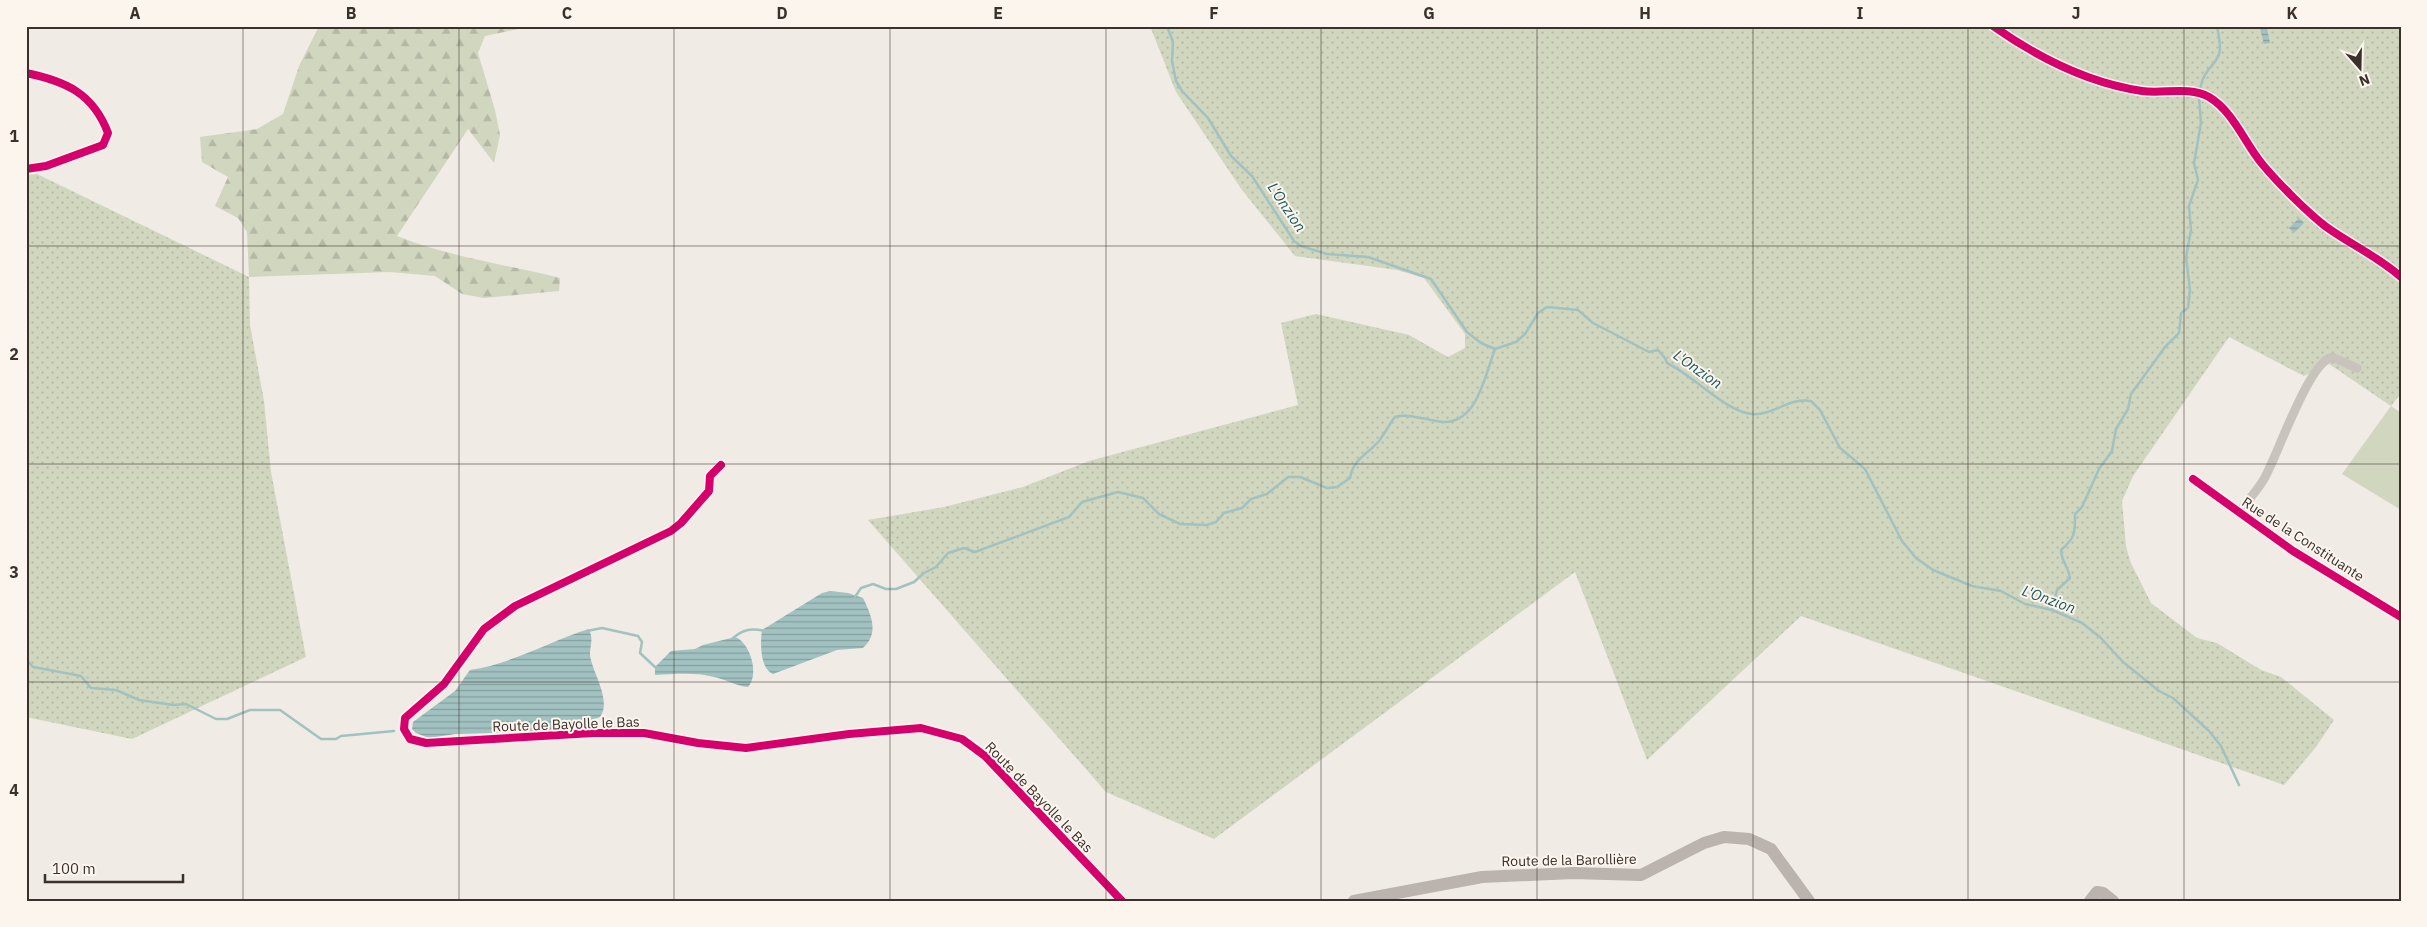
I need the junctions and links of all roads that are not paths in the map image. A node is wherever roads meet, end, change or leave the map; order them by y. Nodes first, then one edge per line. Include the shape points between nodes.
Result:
1 (1993, 26) edge
2 (2401, 277) edge
3 (2358, 368) dead end
4 (721, 465) dead end
5 (2193, 480) dead end
6 (2239, 513) junction
7 (2401, 617) edge
8 (1122, 901) edge
9 (1354, 901) edge
10 (1809, 901) edge
11 (2090, 901) edge
12 (2113, 901) edge

1 - 2 street via 2061,66 2097,79 2140,90 2182,90 2208,97 2220,105 2264,166 2319,221 2379,258
3 - 6 street, Rue de la Constituante via 2332,357 2321,364 2308,382 2265,478
4 - 8 street, Route de Bayolle le Bas via 710,476 709,491 671,531 515,606 484,629 444,684 405,718 404,729 410,739 426,743 644,733 746,748 921,728 962,739 985,756
5 - 6 street, Rue de la Constituante
6 - 7 street, Rue de la Constituante
9 - 10 main road, Route de la Barollière via 1482,877 1573,873 1641,875 1724,836 1749,839 1771,849
11 - 12 main road via 2097,892

